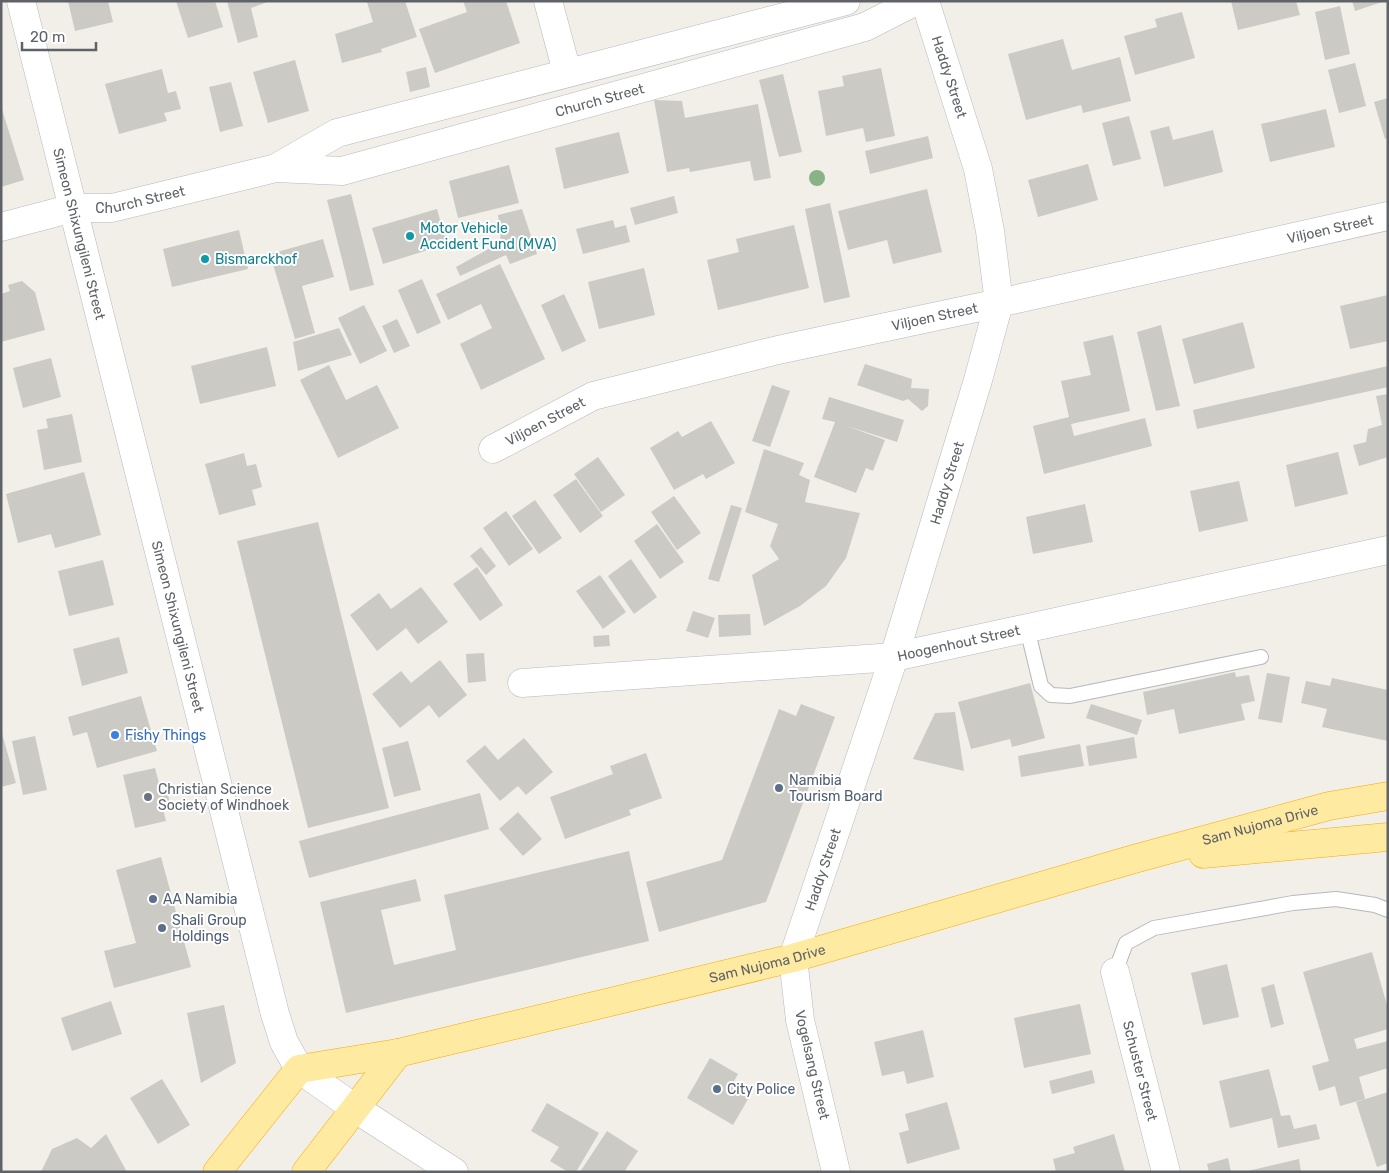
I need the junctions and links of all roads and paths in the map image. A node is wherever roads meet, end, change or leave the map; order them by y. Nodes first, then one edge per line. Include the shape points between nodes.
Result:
1 (21, 1) edge
2 (548, 1) edge
3 (846, 1) edge
4 (916, 1) edge
5 (925, 1) edge
6 (567, 72) junction
7 (276, 168) junction
8 (73, 208) junction
9 (1388, 216) edge
10 (1, 227) edge
11 (999, 303) junction
12 (493, 449) dead end
13 (1388, 550) edge
14 (1027, 628) junction
15 (894, 657) junction
16 (1261, 657) dead end
17 (522, 683) dead end
18 (1388, 796) edge
19 (1388, 837) edge
20 (1134, 859) junction
21 (1388, 910) edge
22 (793, 958) junction
23 (1115, 972) joint
24 (398, 1053) junction
25 (299, 1069) junction
26 (356, 1109) junction
27 (217, 1172) edge
28 (306, 1172) edge
29 (454, 1172) edge
30 (836, 1172) edge
31 (1166, 1172) edge

1 - 8 street, Simeon Shixungileni Street
2 - 6 street
3 - 6 street, Church Street
4 - 7 street, Church Street via 866,27 342,170
5 - 11 street, Haddy Street via 978,169
6 - 7 street, Church Street via 337,133
7 - 8 street, Church Street via 112,208
8 - 10 street, Church Street
8 - 25 street, Simeon Shixungileni Street via 275,1014 284,1042
9 - 11 street, Viljoen Street
11 - 12 street, Viljoen Street via 778,350 593,396
11 - 15 street, Haddy Street
13 - 14 street, Hoogenhout Street
14 - 15 street, Hoogenhout Street
14 - 16 lane via 1041,686 1051,695 1070,696
15 - 17 street, Hoogenhout Street
15 - 22 street, Haddy Street
18 - 20 highway, Sam Nujoma Drive via 1329,806
19 - 20 highway, Sam Nujoma Drive
20 - 22 highway, Sam Nujoma Drive
21 - 23 lane via 1336,899 1293,903 1154,928 1126,943
22 - 24 highway, Sam Nujoma Drive
22 - 30 street, Vogelsang Street via 800,1020
23 - 31 street, Schuster Street
24 - 25 highway, Sam Nujoma Drive
24 - 26 highway
25 - 26 street, Simeon Shixungileni Street
25 - 27 highway
26 - 28 highway
26 - 29 street, Simeon Shixungileni Street

